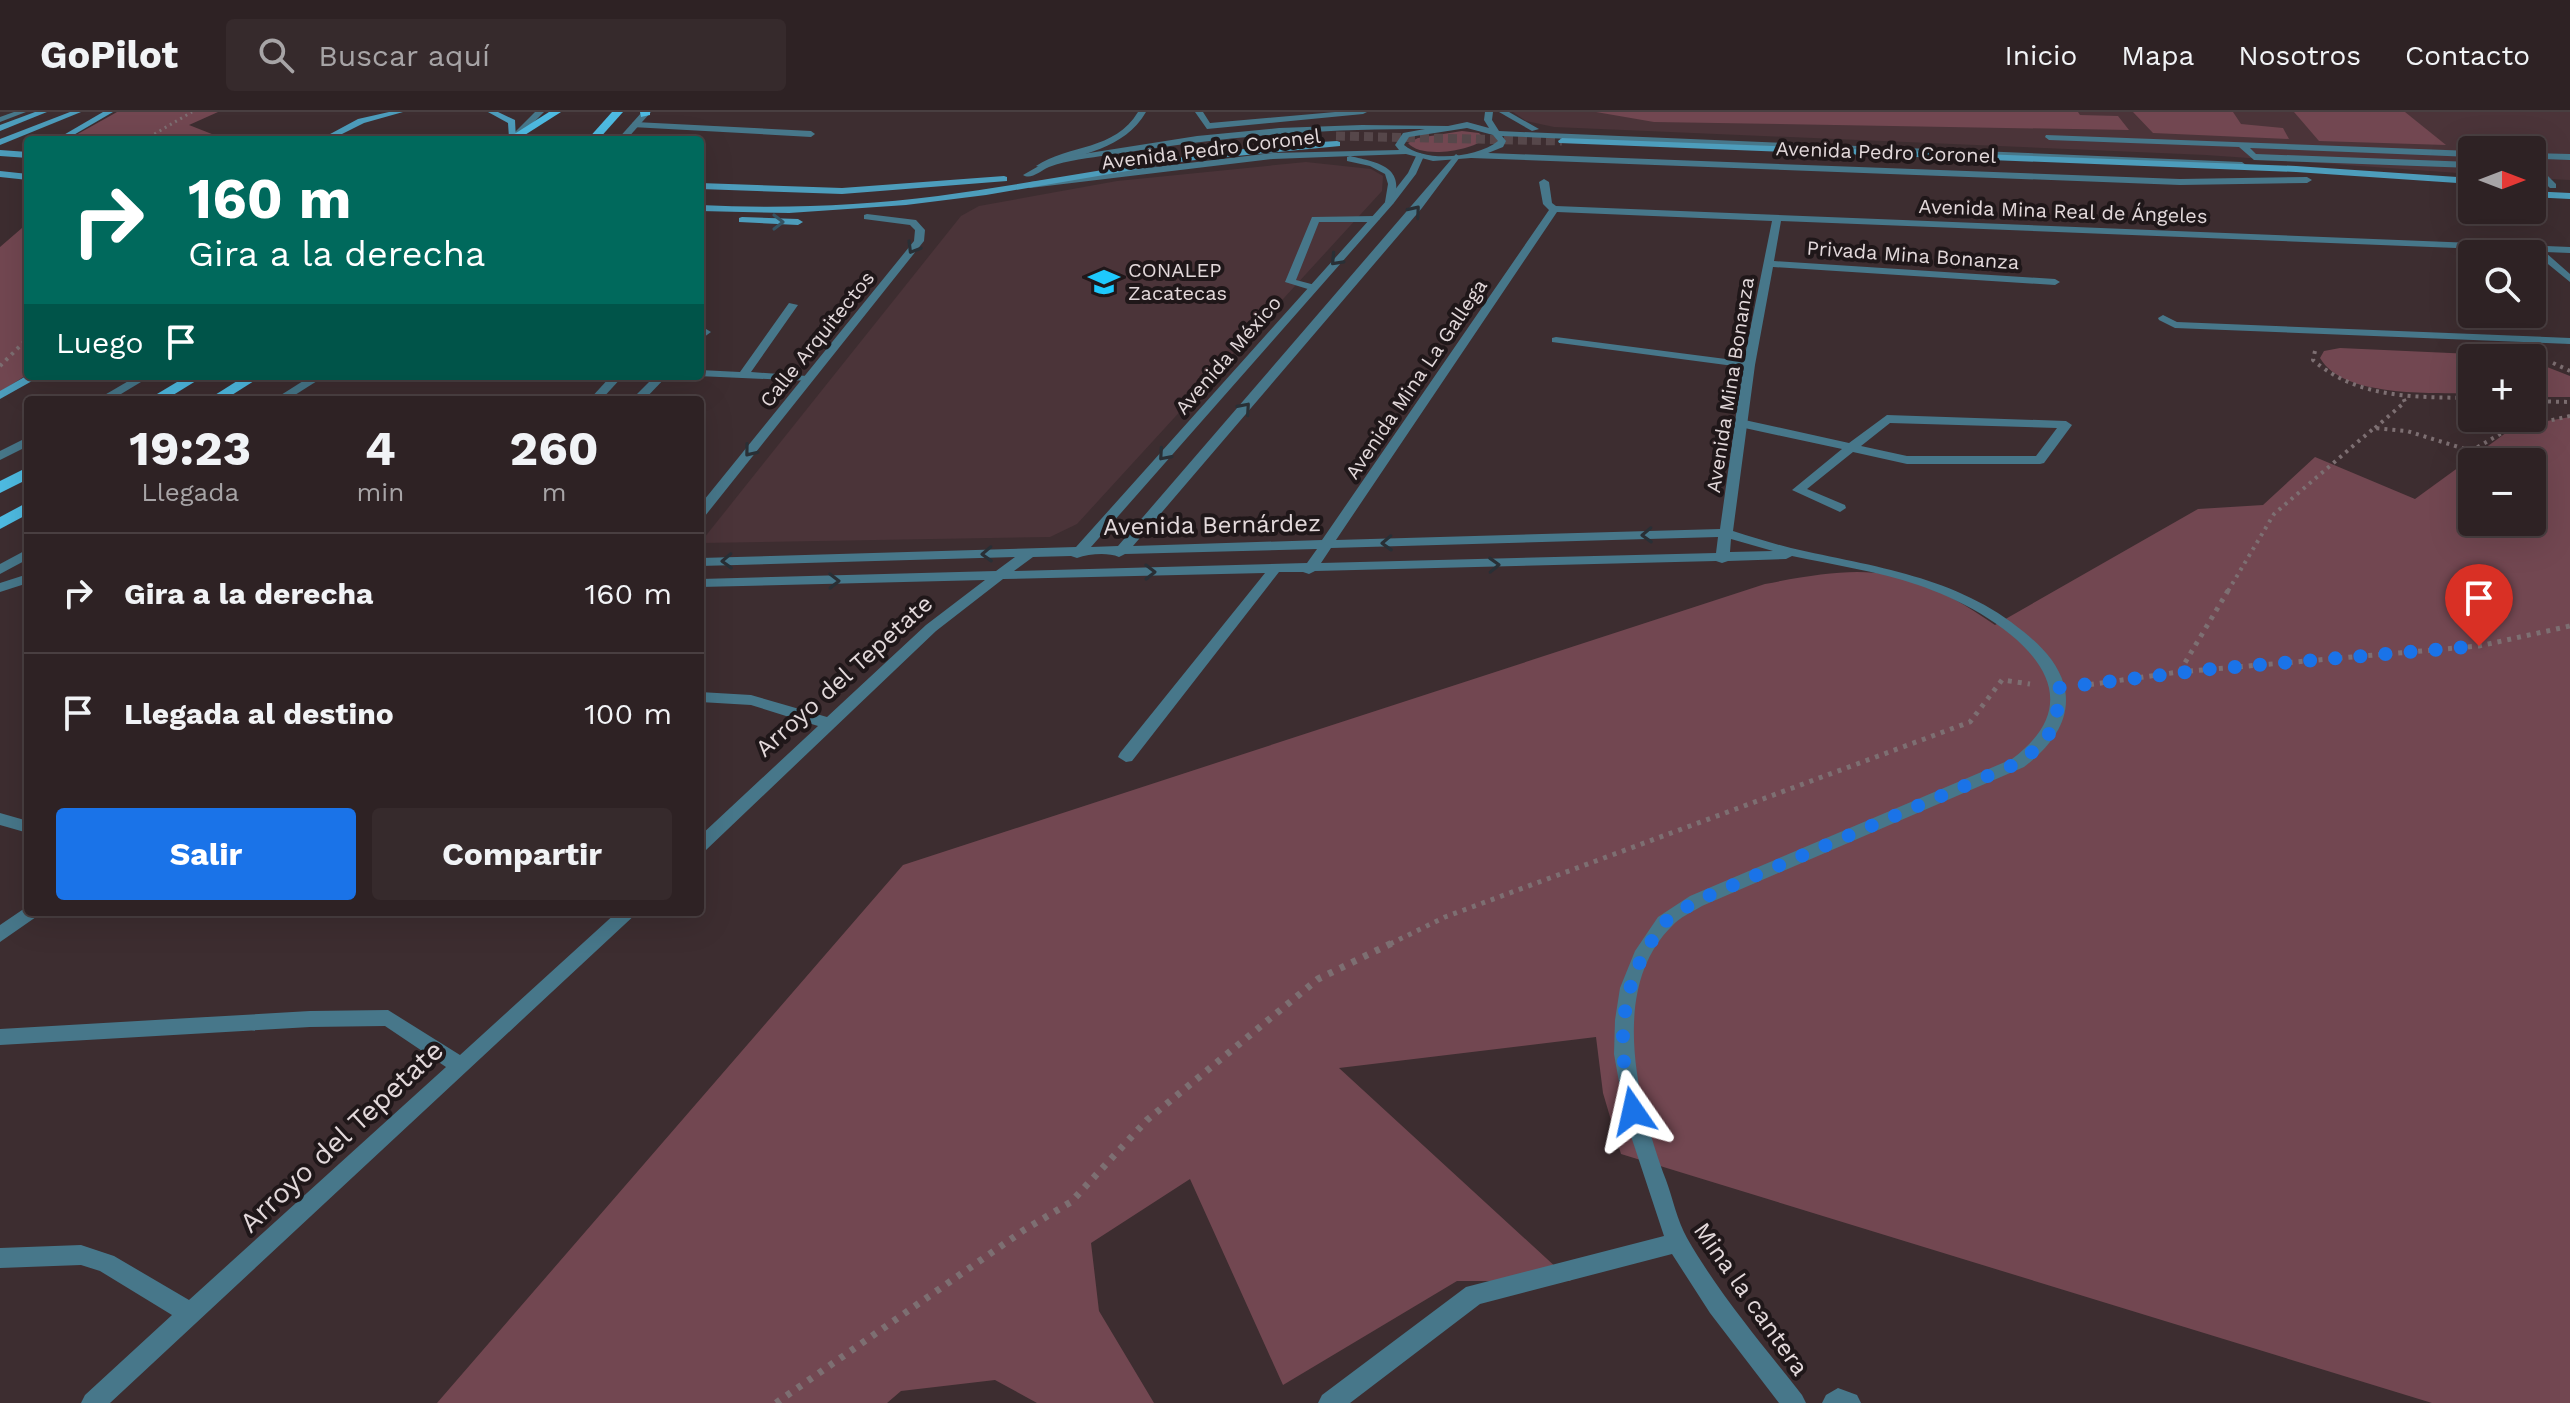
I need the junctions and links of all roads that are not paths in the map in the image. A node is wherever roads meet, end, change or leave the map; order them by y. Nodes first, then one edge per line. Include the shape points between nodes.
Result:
1 (22, 112) edge
2 (43, 112) edge
3 (56, 112) edge
4 (77, 112) edge
5 (109, 112) edge
6 (399, 112) edge
7 (492, 112) edge
8 (540, 112) edge
9 (556, 112) edge
10 (567, 112) edge
11 (618, 112) edge
12 (1142, 112) edge
13 (1199, 112) edge
14 (1363, 112) edge
15 (1465, 112) edge
16 (1489, 112) edge
17 (1503, 112) edge
18 (646, 113) edge
19 (0, 120) edge
20 (635, 125) junction
21 (1315, 127) junction
22 (1448, 127) junction
23 (0, 131) edge
24 (1496, 133) junction
25 (811, 134) dead end
26 (1592, 135) junction
27 (66, 136) edge
28 (331, 136) edge
29 (512, 136) edge
30 (515, 136) edge
31 (517, 136) edge
32 (542, 136) edge
33 (596, 136) edge
34 (625, 136) edge
35 (2049, 137) dead end
36 (1562, 141) junction
37 (0, 142) edge
38 (2242, 145) junction
39 (1405, 152) junction
40 (0, 153) edge
41 (1316, 153) junction
42 (2458, 153) edge
43 (24, 155) edge
44 (1273, 156) junction
45 (1420, 156) junction
46 (1461, 156) junction
47 (2546, 156) edge
48 (1549, 157) junction
49 (2570, 157) edge
50 (2458, 164) edge
51 (0, 165) edge
52 (23, 165) edge
53 (1040, 166) junction
54 (2296, 169) junction
55 (0, 174) edge
56 (1027, 175) junction
57 (24, 177) edge
58 (1004, 179) junction
59 (2307, 180) junction
60 (2546, 180) edge
61 (1082, 182) junction
62 (1544, 182) dead end
63 (704, 186) edge
64 (1021, 186) junction
65 (2546, 186) edge
66 (2553, 186) junction
67 (2458, 187) edge
68 (2458, 187) edge
69 (2570, 187) edge
70 (2546, 194) edge
71 (2570, 195) edge
72 (704, 197) edge
73 (1390, 202) junction
74 (704, 208) edge
75 (1554, 209) junction
76 (704, 217) edge
77 (867, 217) junction
78 (1777, 217) junction
79 (1375, 219) junction
80 (2458, 245) edge
81 (2546, 249) edge
82 (2570, 250) edge
83 (2546, 258) edge
84 (1768, 264) junction
85 (2570, 279) edge
86 (2055, 282) dead end
87 (1311, 287) junction
88 (793, 305) dead end
89 (2163, 318) dead end
90 (1556, 340) dead end
91 (2570, 341) edge
92 (1749, 365) junction
93 (704, 373) edge
94 (743, 375) junction
95 (807, 379) junction
96 (28, 380) edge
97 (138, 380) edge
98 (190, 380) edge
99 (248, 380) edge
100 (312, 380) edge
101 (613, 380) edge
102 (657, 380) edge
103 (0, 396) edge
104 (109, 396) edge
105 (161, 396) edge
106 (221, 396) edge
107 (286, 396) edge
108 (599, 396) edge
109 (641, 396) edge
110 (1740, 423) junction
111 (24, 443) edge
112 (1850, 447) junction
113 (0, 456) edge
114 (24, 474) edge
115 (0, 488) edge
116 (704, 508) edge
117 (1840, 508) dead end
118 (1725, 533) junction
119 (1325, 545) junction
120 (1122, 549) junction
121 (1081, 550) junction
122 (1029, 553) junction
123 (1798, 554) junction
124 (24, 555) edge
125 (1722, 559) junction
126 (704, 562) edge
127 (0, 570) edge
128 (1309, 570) junction
129 (1273, 571) junction
130 (1102, 573) junction
131 (1059, 574) junction
132 (998, 577) junction
133 (24, 579) edge
134 (704, 583) edge
135 (0, 588) edge
136 (704, 697) edge
137 (827, 723) junction
138 (1126, 757) dead end
139 (0, 819) edge
140 (24, 826) edge
141 (704, 842) edge
142 (25, 916) edge
143 (625, 916) edge
144 (0, 935) edge
145 (0, 1037) edge
146 (459, 1065) junction
147 (1677, 1243) junction
148 (0, 1258) edge
149 (191, 1314) junction
150 (93, 1403) edge
151 (1330, 1403) edge
152 (1794, 1403) edge
153 (1834, 1403) edge
154 (1849, 1403) edge

1 - 19 street
2 - 23 main road
3 - 23 main road
4 - 37 main road
5 - 27 main road
6 - 28 main road via 361,121
7 - 29 main road via 512,122
8 - 30 street
9 - 31 main road
10 - 32 main road
11 - 33 main road
12 - 53 street via 1137,126 1123,138
13 - 14 street via 1207,126
15 - 22 street
16 - 24 street
17 - 26 street via 1540,130
18 - 20 street
20 - 25 street
20 - 34 street
21 - 22 street, Avenida Pedro Coronel
21 - 41 street via 1351,129 1371,140 1362,148
21 - 53 street, Avenida Pedro Coronel via 1184,140
22 - 24 street, Avenida Pedro Coronel via 1467,125
22 - 39 street via 1406,135 1399,145
24 - 36 street, Avenida Pedro Coronel
24 - 46 street via 1502,141 1498,148
26 - 36 street, Avenida Pedro Coronel
26 - 54 street, Avenida Pedro Coronel
35 - 38 street
36 - 48 street via 1539,136 1525,143 1532,153
36 - 54 main road, Avenida Pedro Coronel
36 - 59 main road, Avenida Pedro Coronel
38 - 42 street
38 - 50 street via 2254,157
39 - 41 street, Avenida Pedro Coronel
39 - 45 street, Avenida Pedro Coronel
40 - 43 main road
41 - 44 street, Avenida Pedro Coronel
44 - 61 street, Avenida Pedro Coronel
44 - 73 street via 1373,164 1392,178
45 - 46 street, Avenida Pedro Coronel
45 - 73 street, Avenida México
46 - 48 street, Avenida Pedro Coronel
120 -> 46 street, Avenida México
47 - 49 street
48 - 59 street, Avenida Pedro Coronel via 2180,182
51 - 52 main road
53 - 56 street, Avenida Pedro Coronel
54 - 67 main road, Avenida Pedro Coronel
55 - 57 main road
56 - 58 main road, Avenida Pedro Coronel
56 - 64 main road, Avenida Pedro Coronel via 1271,138 1337,140 1186,157
58 - 63 main road via 842,191
58 - 72 main road, Avenida Pedro Coronel via 855,199
59 - 68 main road, Avenida Pedro Coronel
60 - 66 street
61 - 64 street, Avenida Pedro Coronel
61 - 77 main road
62 - 75 street
64 - 74 main road, Avenida Pedro Coronel via 860,208
65 - 66 main road
66 - 69 main road
70 - 71 main road
73 - 79 street, Avenida México
75 - 78 street, Avenida Mina Real de Ángeles
75 - 119 street, Avenida Mina La Gallega
76 -> 77 main road via 769,222
77 -> 95 street, Calle Arquitectos via 913,222 920,230 919,241
78 - 80 street, Avenida Mina Real de Ángeles
78 - 84 street, Avenida Mina Bonanza
79 -> 87 street, Avenida México
79 - 87 street via 1315,219 1290,282
81 - 82 street, Avenida Mina Real de Ángeles
83 - 85 street
84 - 86 street, Privada Mina Bonanza
84 - 92 street, Avenida Mina Bonanza
87 -> 121 street, Avenida México
88 - 94 street
89 - 91 street via 2175,325
90 - 92 street
92 - 110 street, Avenida Mina Bonanza
93 - 94 street
94 - 95 street
95 -> 116 street, Calle Arquitectos
96 - 103 main road
97 - 104 street
98 - 105 main road
99 - 106 main road
100 - 107 street
101 - 108 street
102 - 109 street
110 - 112 street
110 - 118 street, Avenida Mina Bonanza
111 - 113 street
112 - 112 street via 1907,460 2040,460 2066,425 1887,419
112 - 117 street via 1798,490
114 - 115 main road
118 -> 119 street, Avenida Bernárdez
118 - 123 street, Avenida Bernárdez
118 - 125 street, Avenida Mina Bonanza
119 - 120 street, Avenida Bernárdez
119 - 128 street, Avenida Mina La Gallega
120 - 121 street, Avenida Bernárdez
120 - 130 street, Avenida México
121 - 122 street, Avenida Bernárdez
121 - 131 street, Avenida México
122 -> 126 street, Avenida Bernárdez
122 - 132 street, Arroyo del Tepetate
123 - 125 street, Avenida Bernárdez
123 - 147 street, Mina la cantera via 1881,568 1965,597 2010,626 2038,653 2057,682 2060,710 2045,744 2018,763 1696,901 1663,923 1626,995 1622,1036 1627,1087
124 - 127 street
128 -> 125 street, Avenida Bernárdez
128 - 129 street, Avenida Bernárdez
130 -> 129 street, Avenida Bernárdez
129 - 138 street
130 - 131 street, Avenida Bernárdez
131 - 132 street, Avenida Bernárdez
134 -> 132 street, Avenida Bernárdez
132 - 137 street, Arroyo del Tepetate via 931,628
133 - 135 street
136 - 137 street via 762,700
137 - 141 street, Arroyo del Tepetate
139 - 140 street
142 - 144 street
143 - 146 street, Arroyo del Tepetate
145 - 146 street via 388,1018
146 - 149 street, Arroyo del Tepetate
147 - 151 street via 1474,1295
147 - 152 street, Mina la cantera
148 - 149 street via 81,1255 106,1263
149 - 150 street, Arroyo del Tepetate
153 - 154 street

